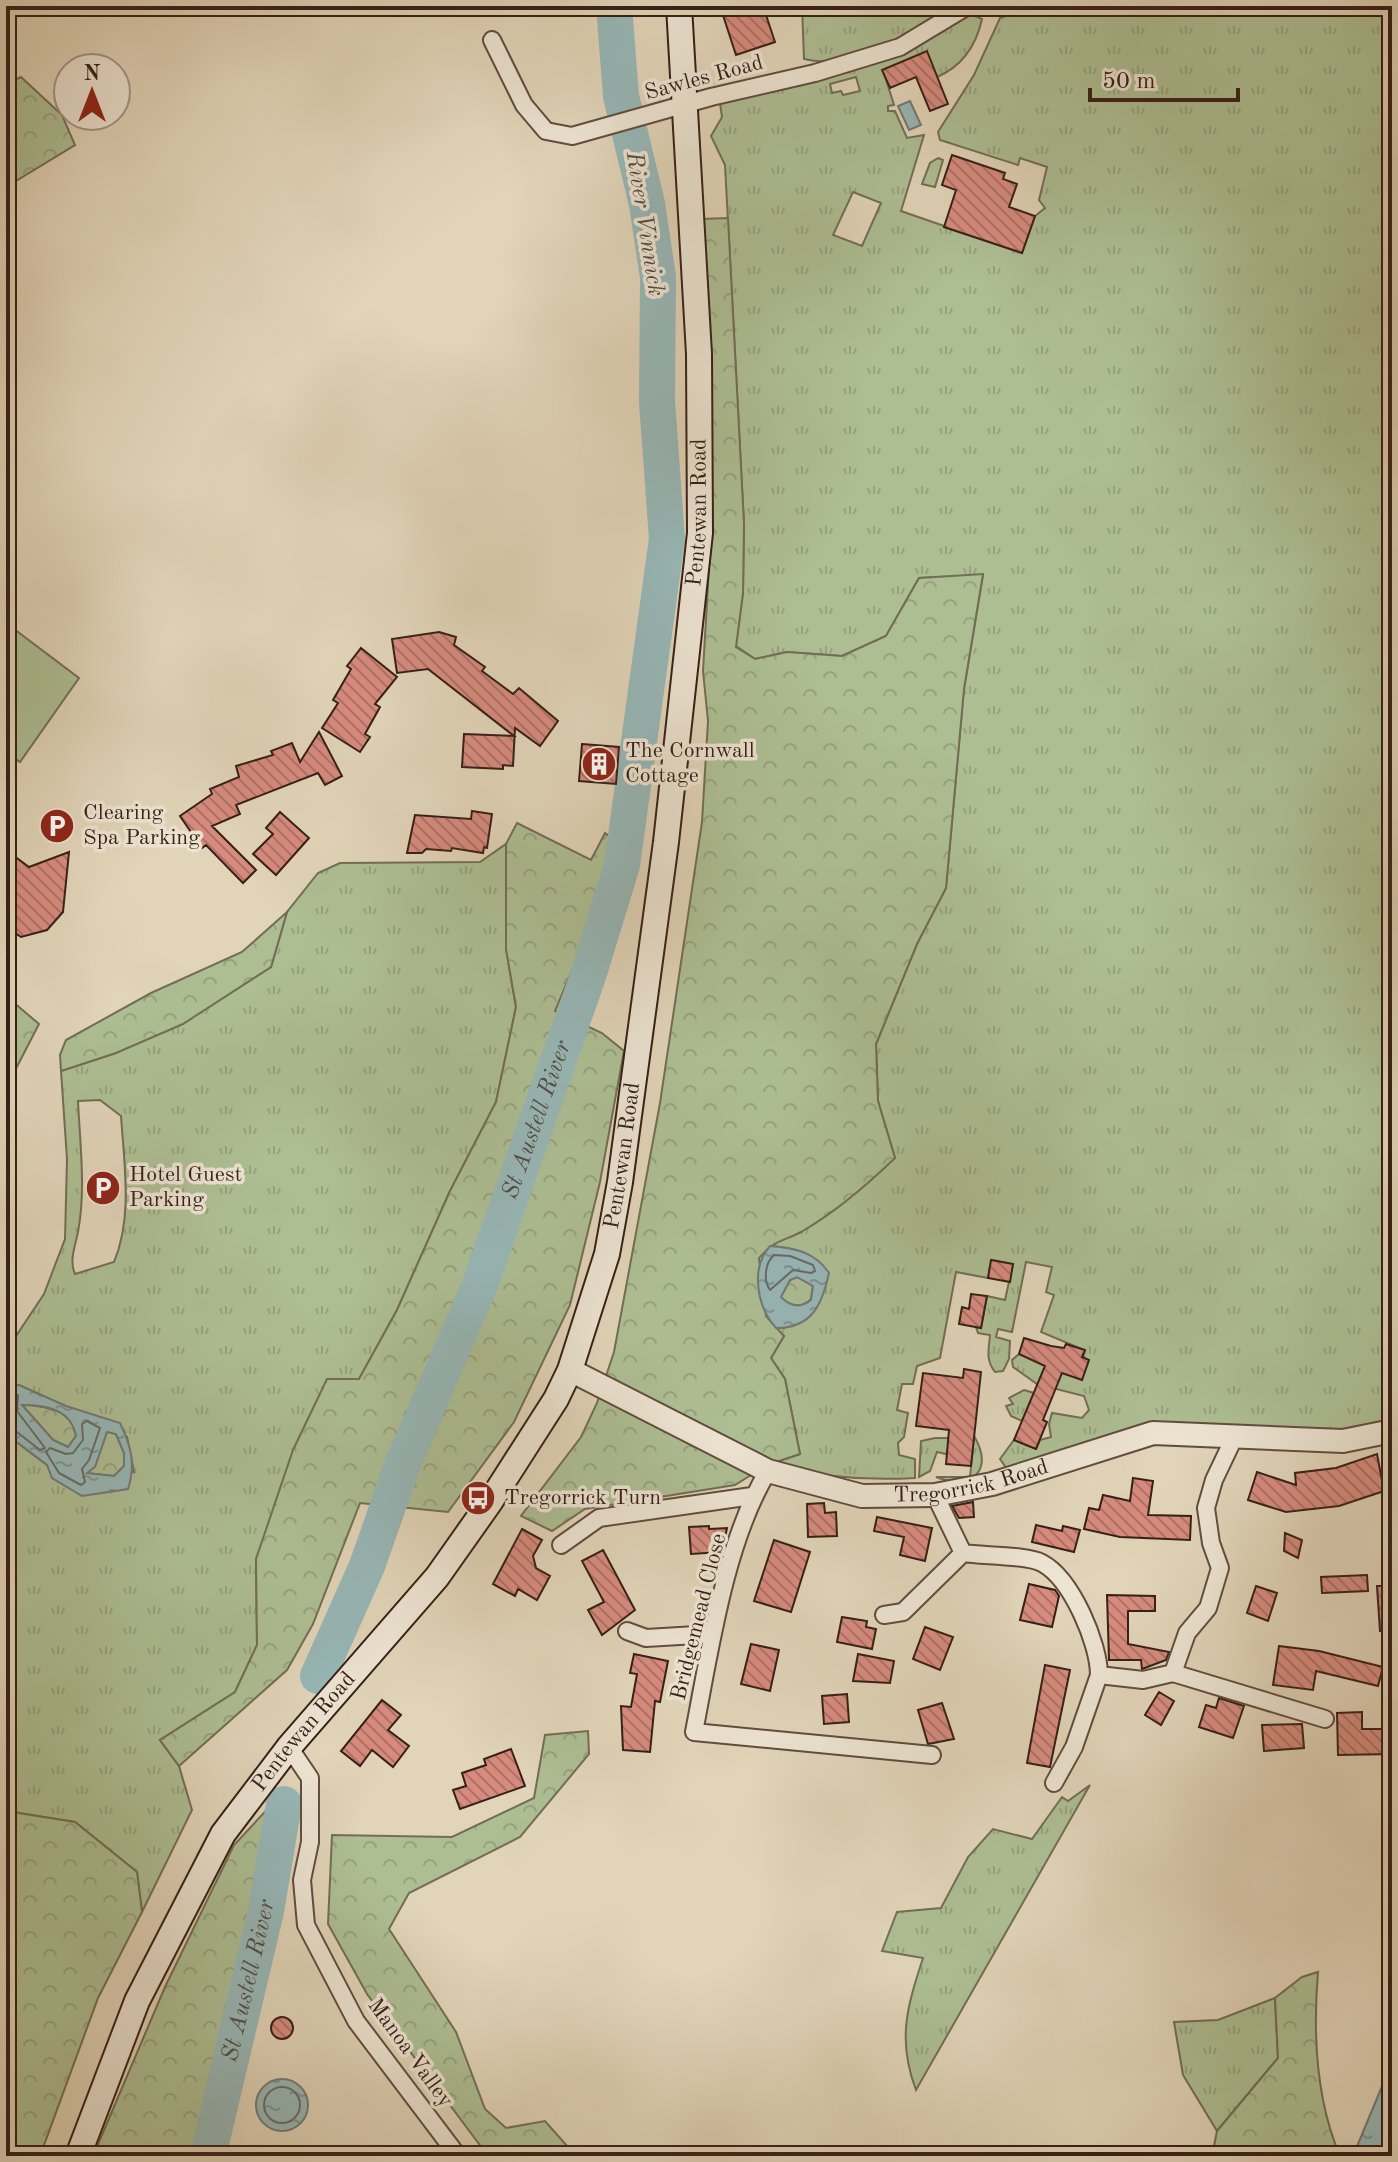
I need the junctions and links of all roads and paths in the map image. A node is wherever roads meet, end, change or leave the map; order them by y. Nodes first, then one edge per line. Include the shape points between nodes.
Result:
1 (679, 6) edge
2 (968, 6) edge
3 (492, 40) dead end
4 (685, 106) junction
5 (570, 1370) junction
6 (1392, 1431) edge
7 (1234, 1438) junction
8 (768, 1471) junction
9 (935, 1495) junction
10 (752, 1496) junction
11 (561, 1545) dead end
12 (963, 1553) junction
13 (884, 1615) dead end
14 (627, 1631) dead end
15 (713, 1634) junction
16 (1173, 1673) junction
17 (1099, 1675) junction
18 (1325, 1719) dead end
19 (289, 1747) junction
20 (932, 1755) dead end
21 (1054, 1783) dead end
22 (78, 2156) edge
23 (458, 2156) edge

1 - 4 main road, Pentewan Road
2 - 4 street, Sawles Road via 900,47
3 - 4 street, Sawles Road via 524,105 546,131 572,136
4 - 5 main road, Pentewan Road via 699,354 700,533 691,635 620,1182 607,1254
5 - 8 street, Tregorrick Road
5 - 19 main road, Pentewan Road via 437,1577
6 - 7 street, Tregorrick Road via 1343,1441
7 - 9 street, Tregorrick Road via 1153,1433 992,1484
7 - 16 street via 1206,1508 1220,1568 1208,1608 1187,1633
8 - 9 street, Tregorrick Road via 862,1496
8 - 10 street, Bridgemead Close
9 - 12 street
10 - 11 street via 599,1518
10 - 15 street, Bridgemead Close
12 - 13 street via 903,1612
12 - 17 street via 1041,1562 1063,1580 1099,1655
14 - 15 street via 646,1638
15 - 20 street, Bridgemead Close via 694,1732
16 - 17 street via 1143,1680
16 - 18 street
17 - 21 street via 1074,1747
19 - 22 main road, Pentewan Road via 223,1834 200,1874 137,2001
19 - 23 street, Manoa Valley via 310,1778 310,1842 302,1880 306,1925 356,2021

